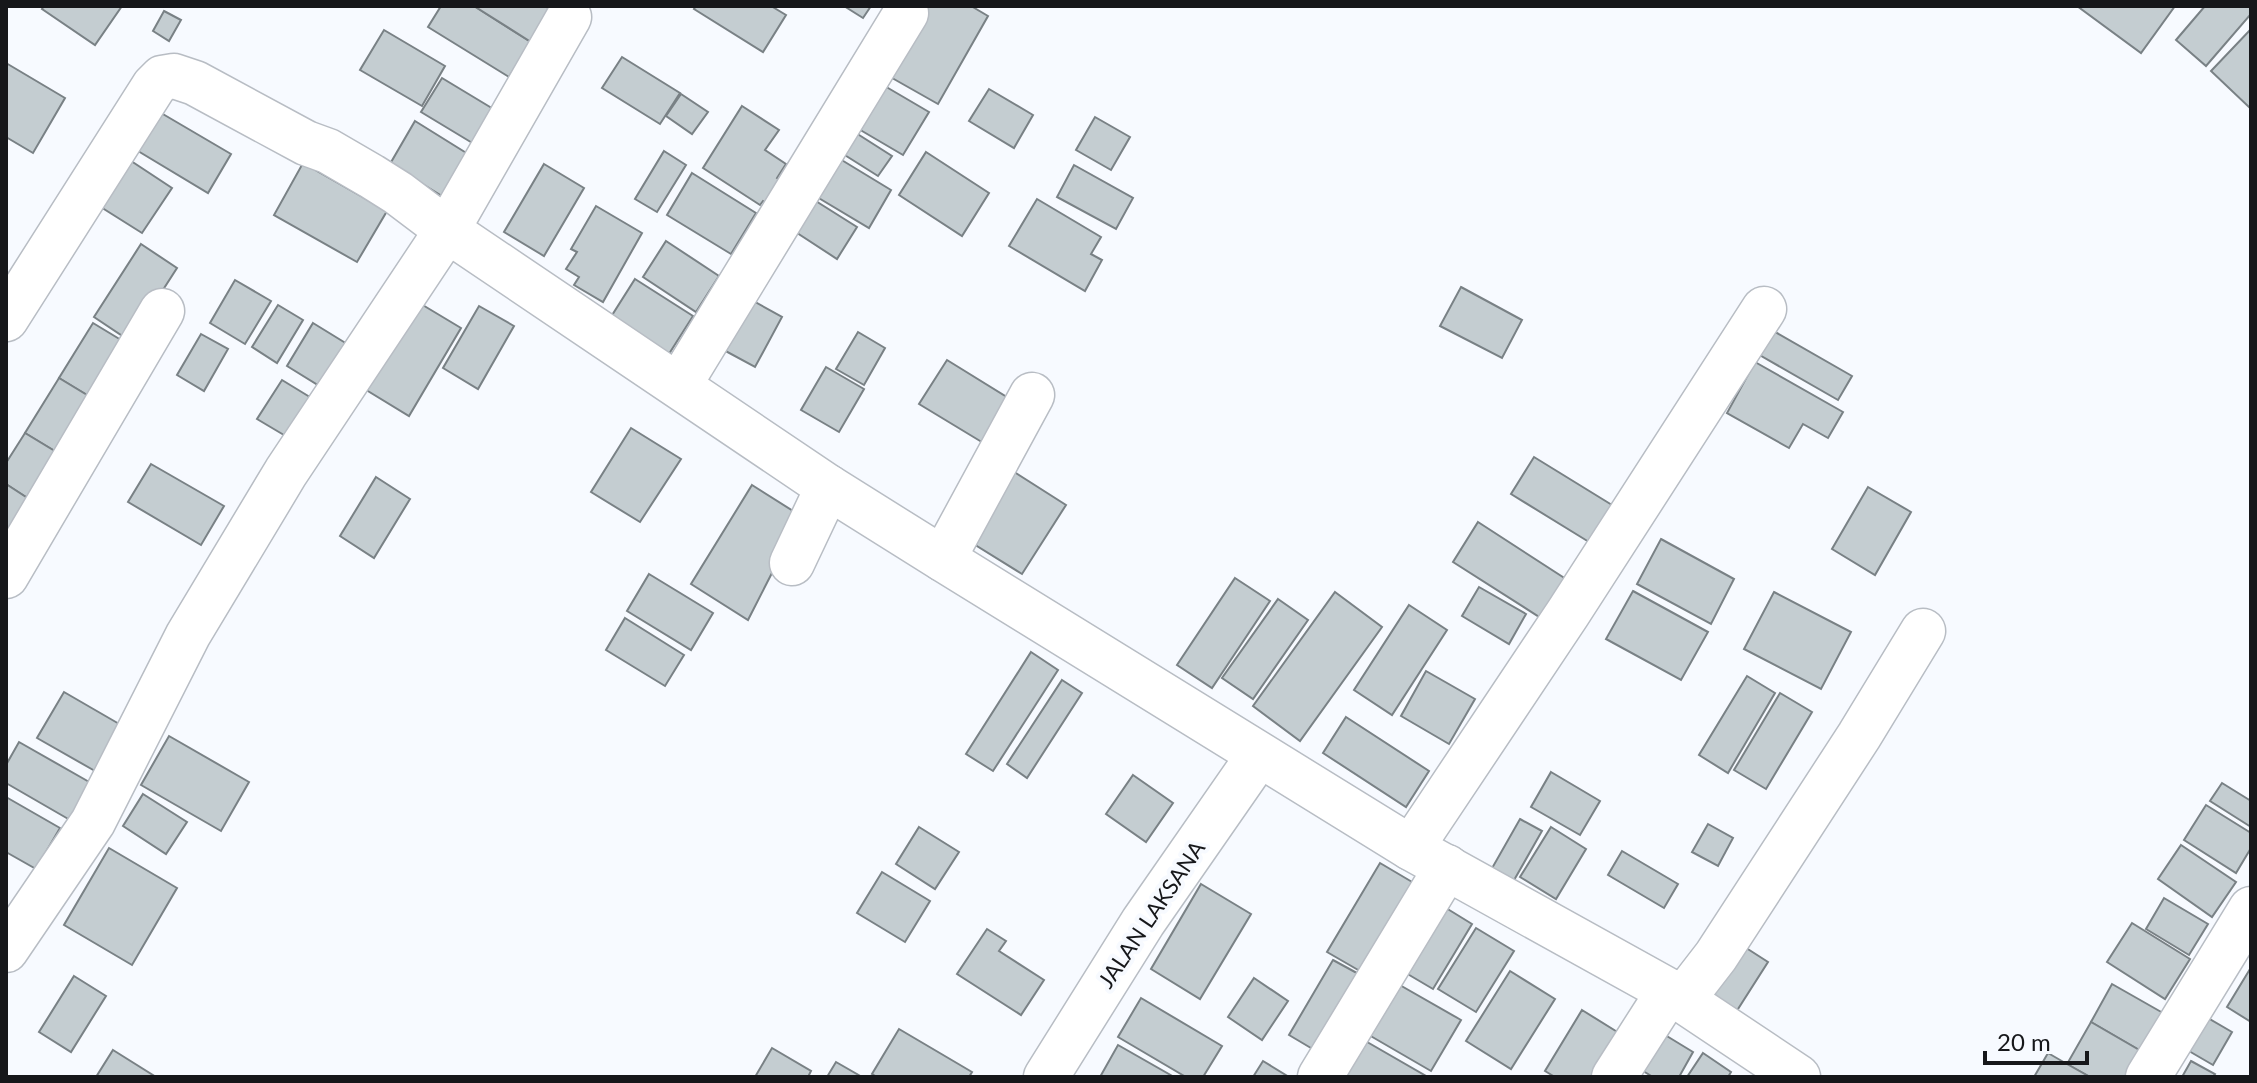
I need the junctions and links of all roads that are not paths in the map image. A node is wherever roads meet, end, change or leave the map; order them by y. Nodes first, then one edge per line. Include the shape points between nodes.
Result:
1 (906, 13) dead end
2 (569, 17) dead end
3 (447, 230) junction
4 (1764, 309) dead end
5 (162, 311) dead end
6 (6, 319) edge
7 (679, 385) junction
8 (1032, 395) dead end
9 (828, 487) junction
10 (943, 559) junction
11 (792, 563) dead end
12 (6, 576) edge
13 (1923, 631) dead end
14 (1259, 755) junction
15 (1429, 858) junction
16 (2251, 909) edge
17 (6, 950) edge
18 (1675, 996) junction
19 (1046, 1077) edge
20 (1320, 1077) edge
21 (1614, 1077) edge
22 (1798, 1077) edge
23 (2148, 1077) edge

1 - 7 street
2 - 3 street
3 - 6 street via 328,151 195,83 162,78
3 - 7 street
3 - 17 street via 286,472 188,635 93,822
4 - 15 street via 1568,613
5 - 12 street
7 - 9 street
8 - 10 street
9 - 10 street
9 - 11 street
10 - 14 street
13 - 18 street via 1716,956
14 - 15 street
14 - 19 street, JALAN LAKSANA via 1143,922
15 - 18 street
15 - 20 street
16 - 23 street
18 - 21 street
18 - 22 street

